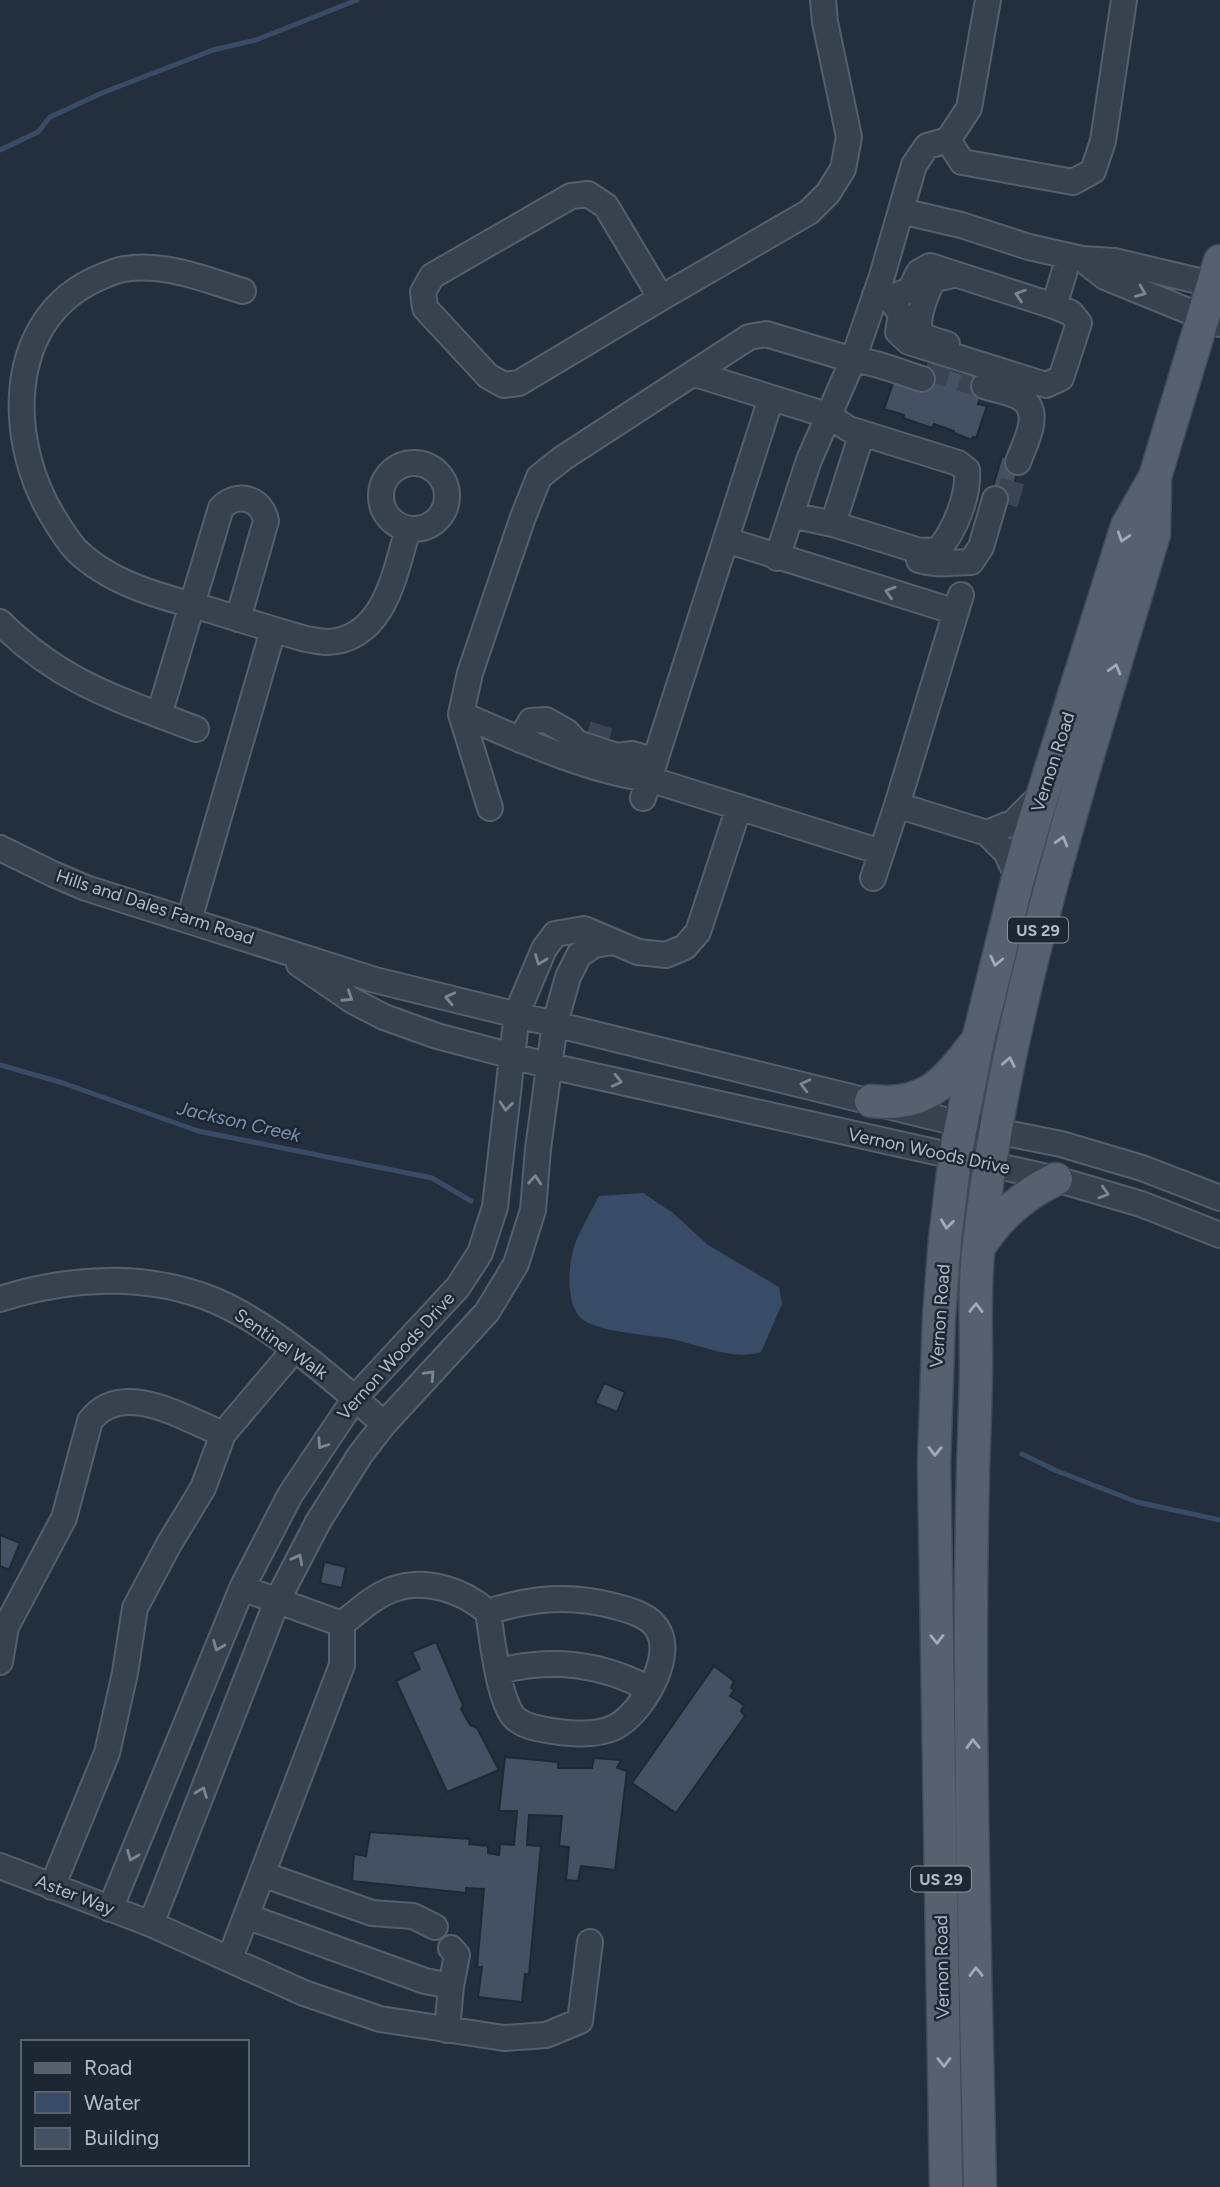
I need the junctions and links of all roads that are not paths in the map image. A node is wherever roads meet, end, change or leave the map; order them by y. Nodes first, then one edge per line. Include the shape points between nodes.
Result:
1 (823, 0) edge
2 (988, 0) edge
3 (1124, 0) edge
4 (948, 140) junction
5 (901, 211) junction
6 (1076, 258) junction
7 (957, 275) junction
8 (1218, 277) edge
9 (243, 291) dead end
10 (661, 298) junction
11 (894, 299) junction
12 (1063, 310) junction
13 (1212, 321) edge
14 (860, 360) junction
15 (924, 373) tunnel mouth
16 (695, 374) junction
17 (982, 392) tunnel mouth
18 (771, 398) junction
19 (827, 415) junction
20 (862, 432) junction
21 (1013, 460) tunnel mouth
22 (1155, 477) junction
23 (1000, 501) tunnel mouth
24 (792, 515) junction
25 (832, 524) junction
26 (408, 529) dead end
27 (726, 540) junction
28 (778, 558) junction
29 (193, 606) junction
30 (239, 619) junction
31 (0, 622) edge
32 (273, 630) junction
33 (461, 714) junction
34 (159, 715) junction
35 (196, 729) dead end
36 (588, 735) junction
37 (520, 740) junction
38 (645, 773) junction
39 (1043, 792) junction
40 (897, 805) junction
41 (739, 807) junction
42 (490, 808) dead end
43 (987, 833) junction
44 (0, 848) edge
45 (881, 852) junction
46 (873, 878) dead end
47 (1018, 878) junction
48 (188, 920) junction
49 (613, 942) junction
50 (273, 947) junction
51 (517, 1013) junction
52 (555, 1023) junction
53 (978, 1040) junction
54 (512, 1055) junction
55 (550, 1066) junction
56 (871, 1101) junction
57 (961, 1124) junction
58 (997, 1130) junction
59 (955, 1157) junction
60 (990, 1165) junction
61 (1056, 1179) junction
62 (1220, 1198) edge
63 (1220, 1235) edge
64 (978, 1248) junction
65 (0, 1299) edge
66 (294, 1350) junction
67 (355, 1398) junction
68 (384, 1424) junction
69 (223, 1434) junction
70 (242, 1588) junction
71 (277, 1601) junction
72 (488, 1612) junction
73 (342, 1624) junction
74 (0, 1662) edge
75 (499, 1671) junction
76 (649, 1689) junction
77 (0, 1866) edge
78 (262, 1874) junction
79 (52, 1887) junction
80 (110, 1909) junction
81 (246, 1916) junction
82 (151, 1924) junction
83 (435, 1927) dead end
84 (590, 1942) dead end
85 (451, 1948) dead end
86 (230, 1958) junction
87 (451, 1986) junction
88 (447, 2030) junction
89 (946, 2187) edge
90 (980, 2187) edge

1 - 10 street via 849,137 843,169 809,212
2 - 4 street via 969,108
3 - 4 street via 1103,141 1093,171 1073,182 962,162
4 - 5 street via 927,146 914,165
5 - 6 street
5 - 11 street
6 - 8 street
6 - 12 street
6 -> 13 street via 1105,277
7 - 11 street via 930,266
12 -> 7 street
7 - 12 street via 934,279 929,287 918,324 929,338 1048,373 1057,366 1068,335
8 - 13 main road, Vernon Road / US 29
9 - 29 street via 180,271 125,269 105,275 61,302 30,351 23,384 22,436 36,488 76,549 139,589
10 - 10 street via 519,383 503,384 488,376 425,308 423,292 432,276 571,196 588,194 606,206
11 - 12 street via 898,332 909,342 1046,385 1061,377 1079,323
11 - 14 street
13 - 22 main road, Vernon Road / US 29
14 - 15 street via 882,358
14 - 16 street via 766,334 749,337
14 - 19 street
16 - 18 street
16 - 33 street via 539,477 470,673
17 - 21 street via 1018,412 1020,429
18 - 19 street
18 - 27 street
19 - 20 street
19 - 24 street
20 - 25 street
20 - 25 street via 958,463 967,470 968,483 948,539 938,550 920,551
22 -> 39 main road, Vernon Road / US 29 via 1127,526
58 -> 22 main road, Vernon Road / US 29 via 1020,1006 1054,869 1154,534
23 - 25 street via 986,568 977,578 848,538
24 - 25 street
24 - 28 street
26 - 32 street via 388,593 370,624 349,637 328,642
27 - 28 street
27 - 38 street
40 -> 28 street via 958,604
29 - 30 street
29 - 30 street via 221,508 227,501 248,499 265,511 266,521
29 - 34 street
30 - 32 street
31 - 34 street via 25,646 78,682
32 - 48 street
33 - 37 street
33 - 42 street
34 - 35 street
36 - 37 street via 546,720 531,722
36 - 38 street via 621,745
36 - 38 street via 577,743 617,756
37 - 38 street via 630,776
38 - 41 street
39 - 43 street via 1014,822
39 - 47 main road, Vernon Road / US 29
40 - 43 street
40 - 45 street
41 - 45 street
41 - 49 street via 698,932 685,947 666,955 638,952
43 - 47 street via 1006,852
44 - 48 street, Hills and Dales Farm Road via 86,888
45 - 46 street
47 -> 53 main road, Vernon Road / US 29
48 - 50 street, Hills and Dales Farm Road
49 -> 51 street via 584,929 555,934
49 - 52 street via 594,945 579,955
51 -> 50 street, Hills and Dales Farm Road via 375,980
50 -> 54 street, Hills and Dales Farm Road via 384,1017
51 - 52 street, Vernon Woods Drive
51 - 54 street, Vernon Woods Drive
52 - 55 street, Vernon Woods Drive
56 -> 52 street, Vernon Woods Drive
53 - 56 main road via 953,1073 926,1094 899,1102
53 - 57 main road, Vernon Road / US 29
54 - 55 street, Hills and Dales Farm Road
54 -> 67 street, Vernon Woods Drive via 495,1207 480,1254 458,1287
55 -> 59 street, Vernon Woods Drive
68 -> 55 street, Vernon Woods Drive via 487,1312 516,1264 533,1210
56 - 57 street, Vernon Woods Drive
57 - 58 street, Vernon Woods Drive
57 - 59 main road, Vernon Road / US 29
58 - 60 main road, Vernon Road / US 29
58 - 62 street, Vernon Woods Drive via 1142,1168
59 - 60 street, Vernon Woods Drive
59 -> 89 main road, Vernon Road / US 29 via 940,1304 934,1462
60 - 61 street, Vernon Woods Drive
60 - 64 main road, Vernon Road / US 29
61 -> 63 street, Vernon Woods Drive via 1141,1204
61 - 64 main road via 1015,1204
90 -> 64 main road, Vernon Road / US 29 via 971,1571
65 - 66 street, Sentinel Walk via 82,1282 170,1286 237,1311
66 - 67 street, Sentinel Walk
66 - 69 street
67 - 68 street, Sentinel Walk
67 -> 70 street, Vernon Woods Drive via 290,1495
71 -> 68 street, Vernon Woods Drive via 338,1488
69 - 74 street via 132,1401 115,1402 95,1415 64,1518 6,1627
69 - 79 street via 203,1488 135,1608 107,1753
70 - 71 street
70 -> 80 street, Vernon Woods Drive
71 - 73 street
82 -> 71 street, Vernon Woods Drive
72 - 73 street via 459,1592 419,1585 390,1590
72 - 75 street
72 - 76 street via 525,1601 563,1598 601,1602 650,1620 659,1629 663,1646 661,1664
73 - 78 street via 342,1665
75 - 76 street via 537,1664 576,1664 614,1672
75 - 76 street via 517,1721 561,1732 612,1729 626,1721
77 - 79 street, Aster Way
78 - 81 street
78 - 83 street via 372,1913 413,1916
79 - 80 street, Aster Way
80 - 82 street, Aster Way
81 - 86 street
81 - 87 street via 425,1981
82 - 86 street, Aster Way
84 - 88 street, Aster Way via 580,2021 546,2035 504,2038
85 - 87 street via 457,1955
86 - 88 street, Aster Way via 304,1993 380,2019
87 - 88 street

